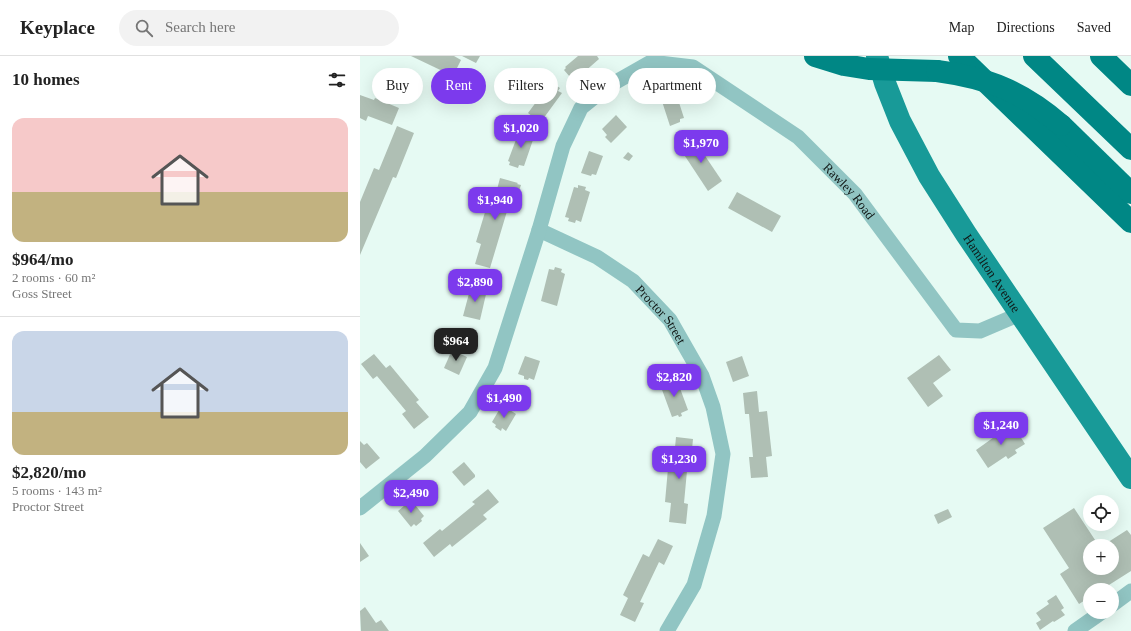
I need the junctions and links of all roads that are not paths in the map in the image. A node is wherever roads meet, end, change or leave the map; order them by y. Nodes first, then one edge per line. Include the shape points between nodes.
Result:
1 (815, 56) edge
2 (959, 56) edge
3 (1034, 56) edge
4 (1101, 56) edge
5 (879, 63) edge
6 (1131, 85) edge
7 (1131, 149) edge
8 (1131, 193) edge
9 (1131, 222) edge
10 (539, 230) junction
11 (1020, 314) junction
12 (1131, 478) edge
13 (360, 508) edge
14 (1131, 591) edge
15 (1119, 600) edge
16 (1092, 619) edge
17 (667, 631) edge
18 (1075, 631) edge

1 - 5 highway via 850,66
2 - 9 highway
3 - 7 highway
4 - 6 highway
5 - 8 highway, bridge via 972,77 1008,89 1040,108 1061,125
5 - 11 main road, Hamilton Avenue via 900,121 926,171
10 - 11 street, Rawley Road via 563,146 581,108 607,87 651,62 693,67 798,137 855,194 956,330 980,331
10 - 13 street via 495,368 470,412 426,456
10 - 17 street, Proctor Street via 597,257 633,281 670,320 702,376 713,407 723,454 714,516 694,585
11 - 12 main road, Hamilton Avenue
14 - 15 street
16 - 18 street

